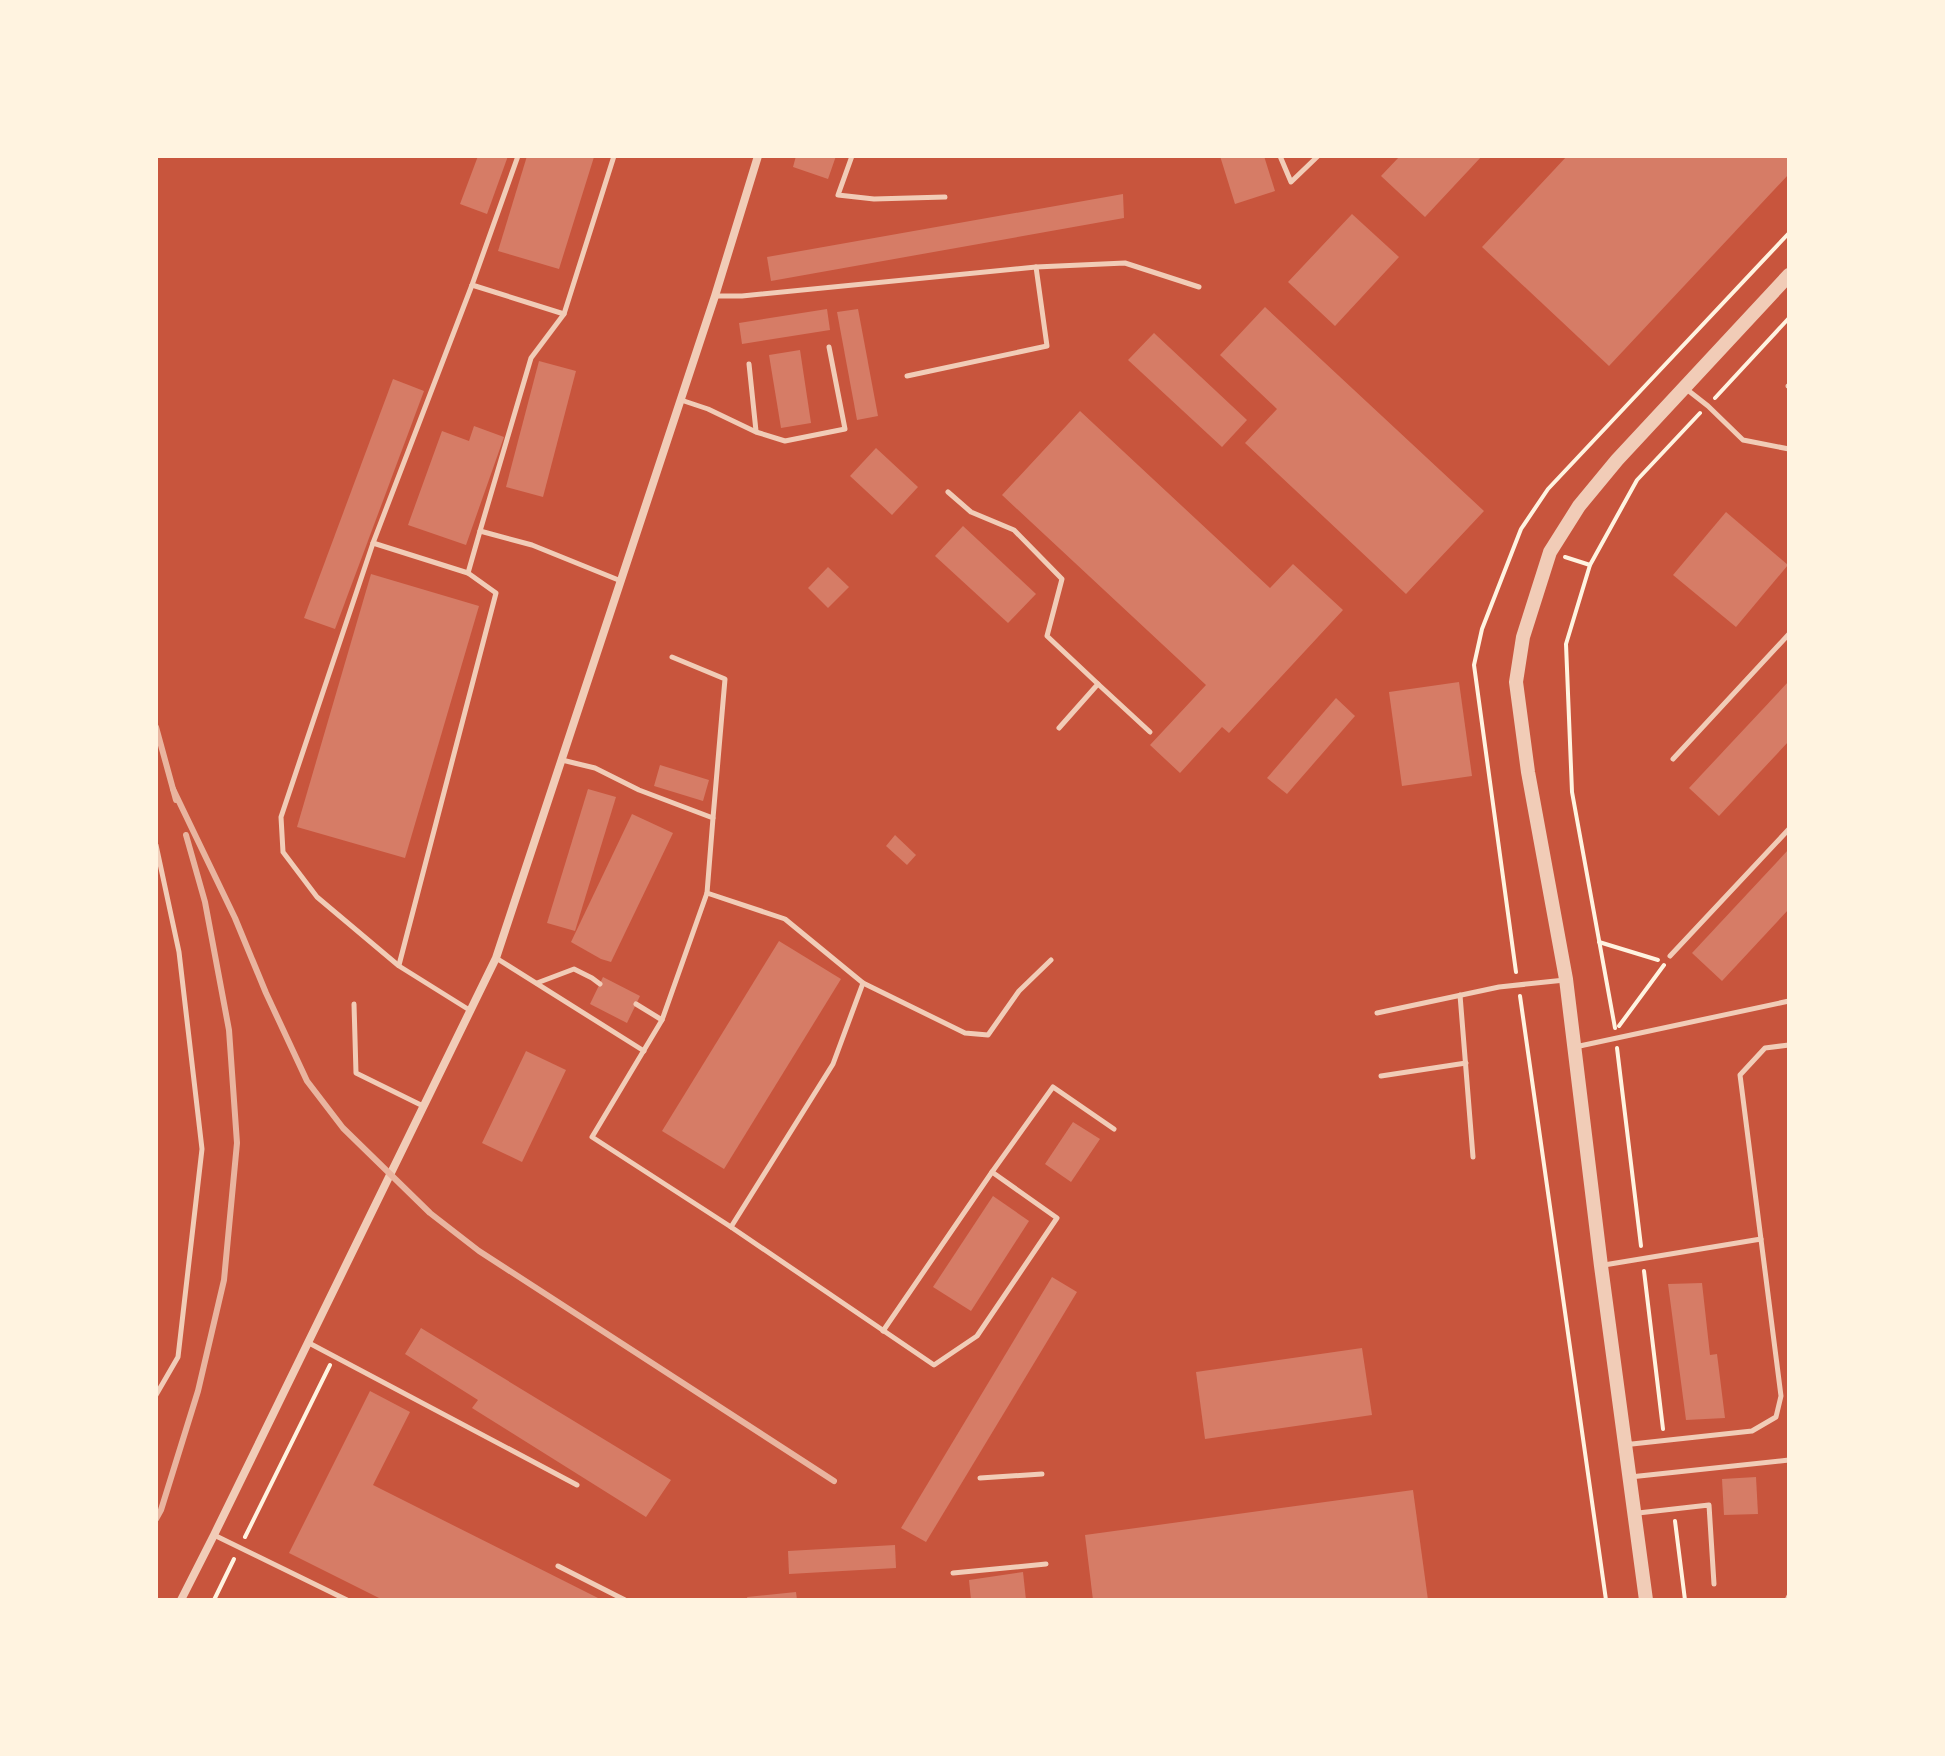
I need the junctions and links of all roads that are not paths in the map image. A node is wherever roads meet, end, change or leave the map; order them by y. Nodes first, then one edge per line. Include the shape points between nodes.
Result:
1 (518, 156) edge
2 (614, 156) edge
3 (758, 156) edge
4 (852, 156) edge
5 (1280, 156) edge
6 (1318, 156) edge
7 (945, 197) dead end
8 (1036, 267) junction
9 (1789, 275) edge
10 (472, 285) junction
11 (1199, 287) dead end
12 (715, 296) junction
13 (564, 314) junction
14 (829, 347) dead end
15 (749, 364) dead end
16 (907, 376) dead end
17 (1684, 387) junction
18 (681, 400) junction
19 (756, 432) junction
20 (1789, 449) edge
21 (948, 492) dead end
22 (480, 531) junction
23 (373, 543) junction
24 (468, 573) junction
25 (622, 581) junction
26 (1789, 634) edge
27 (672, 657) dead end
28 (1098, 684) junction
29 (1059, 728) dead end
30 (1150, 732) dead end
31 (1673, 759) dead end
32 (562, 760) junction
33 (713, 818) junction
34 (1789, 829) edge
35 (156, 845) edge
36 (157, 856) edge
37 (707, 893) junction
38 (1670, 956) road end
39 (496, 958) junction
40 (1051, 960) dead end
41 (399, 966) junction
42 (1566, 979) junction
43 (536, 983) junction
44 (863, 983) junction
45 (600, 984) dead end
46 (1460, 995) junction
47 (1789, 1001) edge
48 (354, 1004) dead end
49 (636, 1004) dead end
50 (471, 1011) junction
51 (1377, 1013) dead end
52 (662, 1020) junction
53 (1789, 1045) edge
54 (1574, 1047) junction
55 (644, 1051) junction
56 (1466, 1063) junction
57 (1381, 1076) dead end
58 (424, 1106) junction
59 (1114, 1129) dead end
60 (1473, 1157) dead end
61 (992, 1172) junction
62 (731, 1227) junction
63 (1761, 1239) junction
64 (1601, 1266) junction
65 (883, 1331) junction
66 (308, 1342) junction
67 (156, 1395) edge
68 (1625, 1442) junction
69 (1789, 1460) edge
70 (1042, 1474) dead end
71 (1629, 1477) junction
72 (980, 1478) dead end
73 (577, 1485) dead end
74 (1633, 1513) junction
75 (214, 1535) junction
76 (1046, 1564) dead end
77 (558, 1566) dead end
78 (953, 1573) dead end
79 (1714, 1584) dead end
80 (181, 1600) edge
81 (347, 1600) edge
82 (625, 1600) edge
83 (1646, 1600) edge

1 - 10 lane
2 - 13 lane
3 - 12 street
4 - 7 lane via 838,195
5 - 6 lane via 1291,182
8 - 11 lane via 1125,263
8 - 12 lane
8 - 16 lane via 1047,346
9 - 17 street
10 - 13 lane
10 - 23 lane
12 - 18 street
13 - 22 lane via 531,358
14 - 19 lane via 845,429 785,441
15 - 19 lane
17 - 20 lane via 1743,440
17 - 42 street via 1579,506 1550,552 1526,626 1516,682
18 - 19 lane
18 - 25 street
21 - 28 lane via 971,512 1014,530 1062,579 1047,636
22 - 24 lane
22 - 25 lane via 532,545
23 - 24 lane
23 - 41 lane via 281,817 283,852 317,897
24 - 41 lane via 496,593
25 - 32 street
26 - 31 lane
27 - 33 lane via 725,679
28 - 29 lane
28 - 30 lane
32 - 33 lane via 595,768
32 - 39 street
33 - 37 lane
34 - 38 lane
35 - 36 lane
36 - 67 lane via 179,952 202,1149 178,1357
37 - 44 lane via 785,919
37 - 52 lane
39 - 43 lane
39 - 50 street
40 - 44 lane via 1019,991 988,1035 965,1033
41 - 50 lane
42 - 46 lane
42 - 54 street
43 - 45 lane via 574,969
43 - 55 lane
44 - 62 lane via 833,1064
46 - 51 lane
46 - 56 lane
47 - 54 lane
48 - 58 lane via 356,1073
49 - 52 lane
50 - 58 street
52 - 55 lane
53 - 63 lane via 1765,1048 1740,1075
54 - 64 street
55 - 62 lane via 592,1137
56 - 57 lane
56 - 60 lane
58 - 66 street
59 - 61 lane via 1053,1087
61 - 65 lane
61 - 65 lane via 1057,1218 977,1336 934,1365
62 - 65 lane
63 - 64 lane
63 - 68 lane via 1781,1396 1776,1417 1752,1431
64 - 68 street
66 - 73 lane
66 - 75 street
68 - 71 street
69 - 71 lane
70 - 72 lane
71 - 74 street
74 - 79 lane via 1709,1505
74 - 83 street
75 - 80 street
75 - 81 lane
76 - 78 lane
77 - 82 lane

